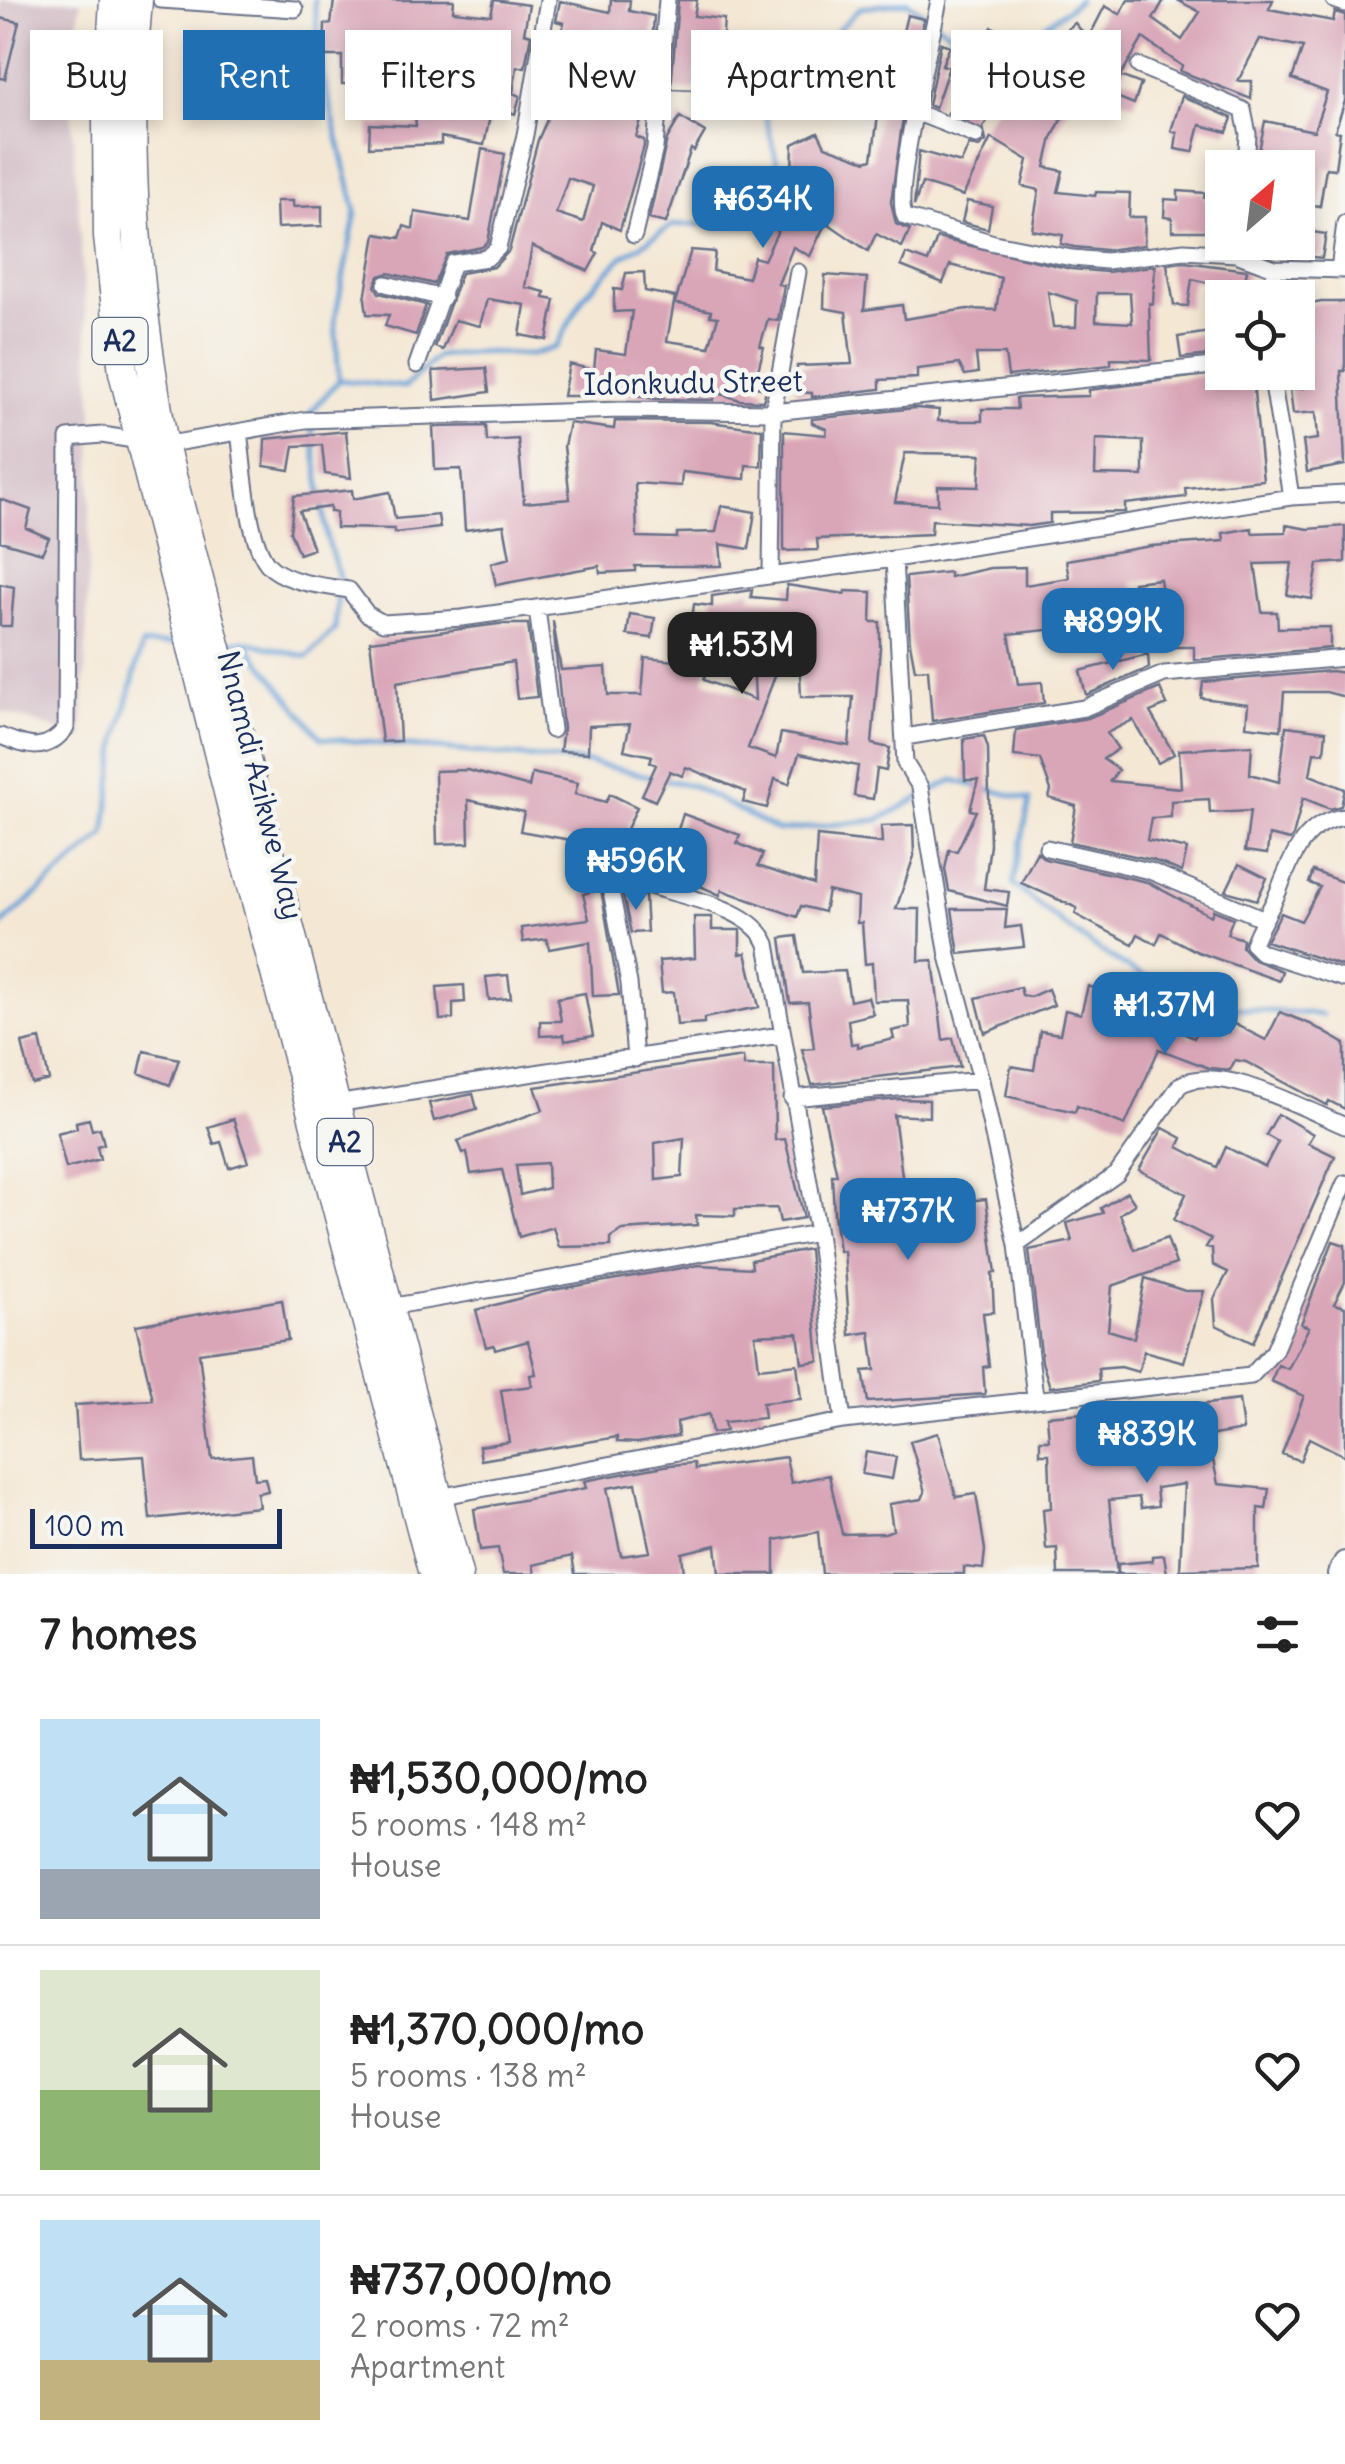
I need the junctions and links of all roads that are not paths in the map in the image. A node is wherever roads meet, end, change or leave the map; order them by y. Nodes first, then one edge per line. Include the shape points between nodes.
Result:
1 (114, 0) edge
2 (138, 0) edge
3 (162, 0) edge
4 (548, 0) edge
5 (666, 0) edge
6 (1334, 0) edge
7 (1345, 4) edge
8 (938, 8) edge
9 (296, 9) dead end
10 (931, 42) edge
11 (1139, 66) dead end
12 (931, 118) edge
13 (914, 120) edge
14 (976, 136) dead end
15 (1247, 150) edge
16 (1345, 224) edge
17 (634, 236) dead end
18 (1205, 250) edge
19 (1259, 260) edge
20 (1274, 268) junction
21 (1342, 270) edge
22 (798, 272) dead end
23 (1273, 280) edge
24 (386, 284) dead end
25 (443, 298) junction
26 (417, 365) dead end
27 (1205, 367) edge
28 (1274, 390) edge
29 (773, 412) junction
30 (239, 432) junction
31 (152, 443) junction
32 (1345, 494) edge
33 (1291, 497) junction
34 (894, 560) junction
35 (772, 574) junction
36 (537, 608) junction
37 (1345, 658) edge
38 (552, 730) dead end
39 (0, 736) edge
40 (906, 737) junction
41 (1345, 818) edge
42 (1047, 848) dead end
43 (644, 884) dead end
44 (612, 896) dead end
45 (1262, 918) junction
46 (1345, 979) edge
47 (780, 1036) junction
48 (635, 1059) junction
49 (981, 1080) junction
50 (792, 1098) junction
51 (335, 1104) junction
52 (1345, 1126) edge
53 (1345, 1184) edge
54 (818, 1233) junction
55 (1016, 1246) junction
56 (390, 1307) junction
57 (1035, 1396) junction
58 (843, 1421) junction
59 (438, 1497) junction
60 (1345, 1563) edge
61 (433, 1574) edge
62 (458, 1574) edge
63 (1339, 1574) edge

1 - 31 highway, Nnamdi Azikwe Way / A2 via 108,237 123,372
2 - 31 highway, Nnamdi Azikwe Way / A2 via 136,250
3 - 9 street
4 - 25 street via 498,248 487,258 452,263
5 - 17 street via 655,148
6 - 7 street
8 - 10 street
11 - 15 street via 1243,110
12 - 14 street
13 - 18 street via 901,212 916,222 1072,258 1106,261
16 - 21 street
19 - 20 street
20 - 21 street
20 - 23 street
22 - 29 street
24 - 25 street
25 - 26 street
27 - 29 street, Idonkudu Street
28 - 33 street
29 - 30 street, Idonkudu Street via 312,420
29 - 35 street
30 - 31 street, Idonkudu Street
30 - 36 street via 257,550 272,569 354,592 367,614 383,623
31 - 39 street, Idonkudu Street via 102,435 68,438 66,728 54,743 33,749
31 - 51 highway, Nnamdi Azikwe Way / A2
31 - 61 highway, Nnamdi Azikwe Way / A2
32 - 33 street
33 - 34 street
34 - 35 street
34 - 40 street
35 - 36 street
36 - 38 street
37 - 40 street via 1164,674 1084,708
40 - 49 street via 905,763 920,787 948,956
41 - 45 street via 1321,825 1290,856
42 - 45 street via 1150,872
43 - 47 street via 760,928
44 - 48 street
45 - 46 street via 1254,948
47 - 48 street
47 - 50 street
48 - 51 street
49 - 50 street
49 - 55 street
50 - 54 street
51 - 56 highway, Nnamdi Azikwe Way / A2
52 - 55 street via 1259,1089 1191,1079 1117,1174
53 - 57 street via 1261,1369 1235,1378
54 - 56 street
54 - 58 street
55 - 57 street
56 - 59 highway, Nnamdi Azikwe Way / A2
57 - 58 street
58 - 59 street
59 - 62 highway, Nnamdi Azikwe Way / A2
60 - 63 main road

